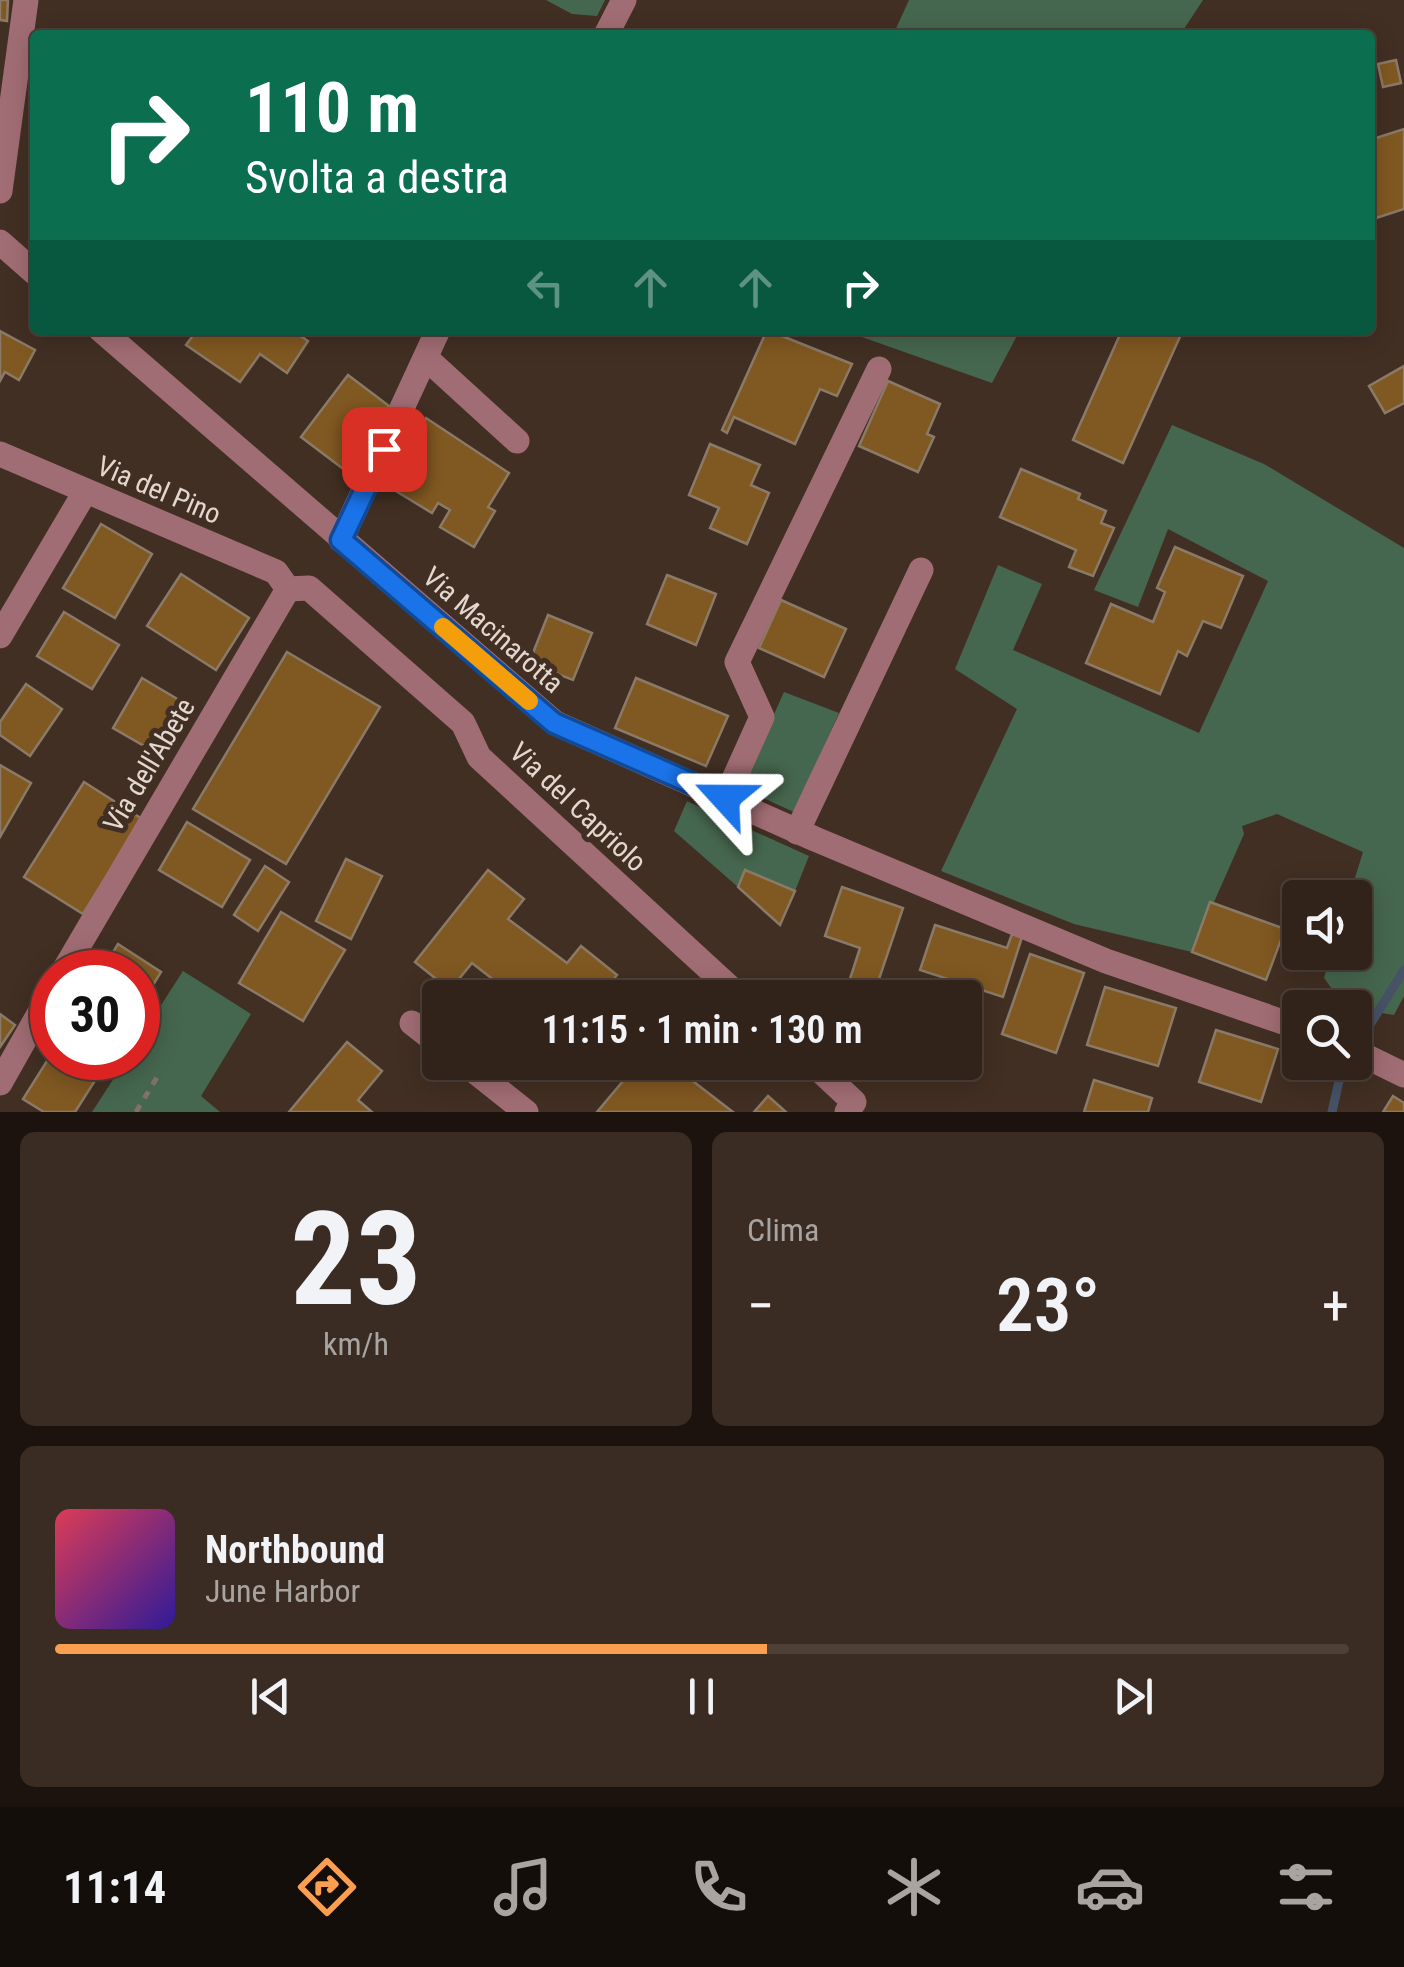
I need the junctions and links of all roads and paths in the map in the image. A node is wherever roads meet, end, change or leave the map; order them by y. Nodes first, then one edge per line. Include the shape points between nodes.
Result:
1 (26, 0) edge
2 (624, 0) edge
3 (609, 30) edge
4 (0, 191) edge
5 (0, 242) edge
6 (30, 269) edge
7 (107, 335) edge
8 (436, 335) edge
9 (426, 358) junction
10 (879, 370) dead end
11 (517, 441) dead end
12 (0, 454) edge
13 (85, 492) junction
14 (341, 540) junction
15 (921, 570) dead end
16 (288, 590) junction
17 (0, 636) edge
18 (725, 798) junction
19 (797, 832) junction
20 (76, 950) edge
21 (721, 980) edge
22 (1282, 1022) edge
23 (412, 1023) dead end
24 (30, 1030) edge
25 (422, 1031) edge
26 (1372, 1058) edge
27 (1404, 1074) edge
28 (156, 1080) edge
29 (486, 1080) edge
30 (830, 1080) edge
31 (0, 1083) edge
32 (136, 1112) edge
33 (526, 1112) edge
34 (847, 1112) edge

1 - 4 street
2 - 3 street
5 - 6 street
7 - 14 street, Via Macinarotta
8 - 9 street
9 - 11 street
9 - 14 street
10 - 18 street via 736,662 762,718
12 - 13 street, Via del Pino
13 - 16 street, Via del Pino via 276,572
13 - 17 street
14 - 18 street, Via Macinarotta via 554,723
15 - 19 street
16 - 20 street, Via dell'Abete
16 - 21 street, Via del Capriolo via 310,588 463,724 479,757
18 - 19 street, Via Macinarotta
19 - 22 street, Via Macinarotta via 1106,961
23 - 25 street
24 - 31 street
26 - 27 street
28 - 32 path
29 - 33 street
30 - 34 street via 854,1102

